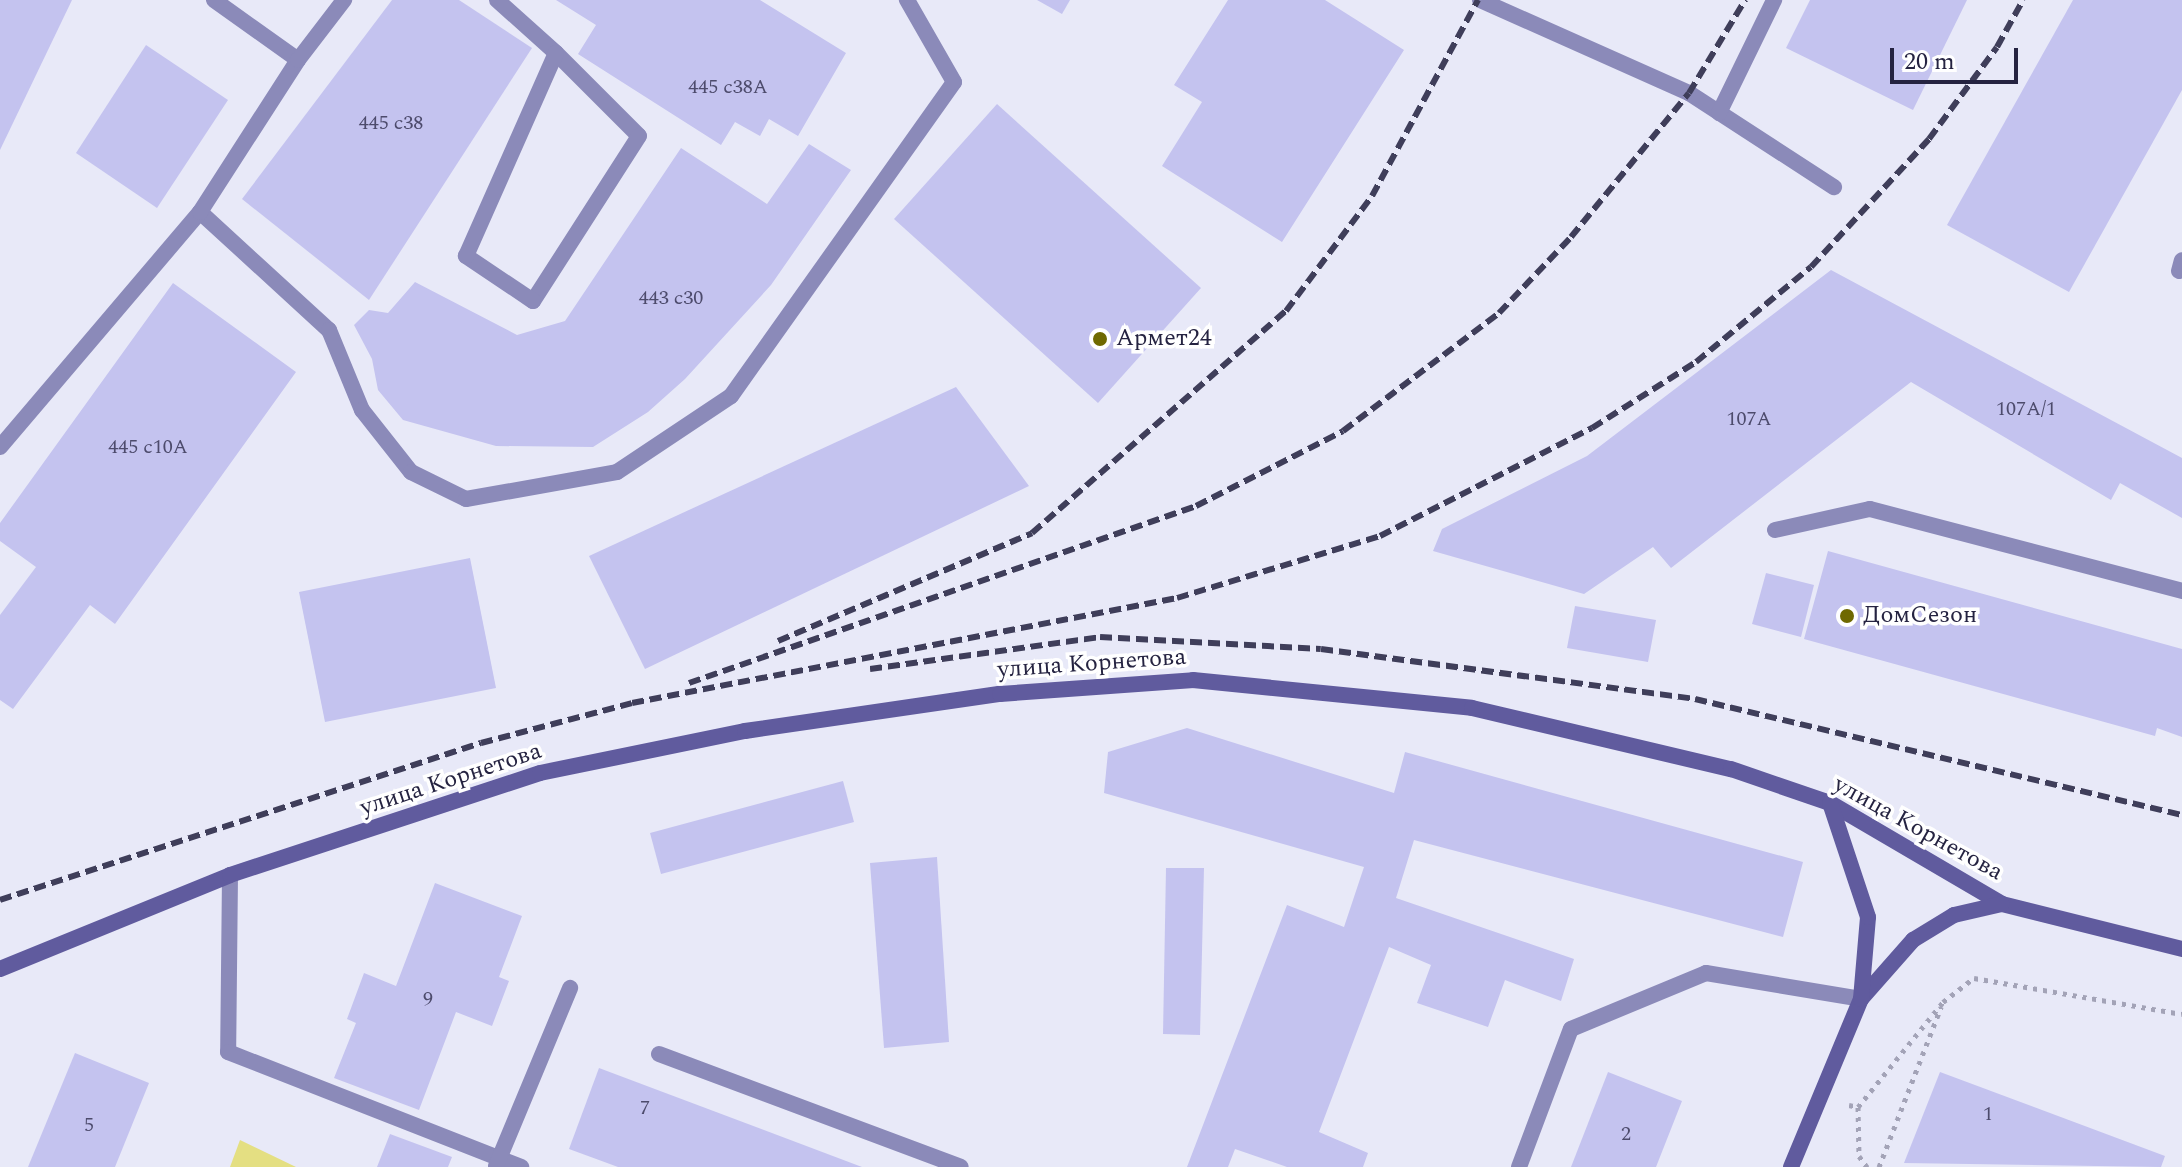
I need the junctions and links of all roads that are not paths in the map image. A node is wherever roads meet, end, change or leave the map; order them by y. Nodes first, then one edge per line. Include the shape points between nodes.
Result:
1 (214, 0) edge
2 (344, 0) edge
3 (497, 0) edge
4 (907, 0) edge
5 (1480, 0) edge
6 (1774, 0) edge
7 (1505, 5) edge
8 (556, 53) junction
9 (298, 60) junction
10 (1719, 113) junction
11 (1834, 187) dead end
12 (200, 212) junction
13 (0, 447) edge
14 (1775, 530) dead end
15 (2182, 591) edge
16 (1830, 803) junction
17 (230, 875) junction
18 (2002, 904) junction
19 (2182, 949) edge
20 (0, 969) edge
21 (570, 988) dead end
22 (1861, 999) junction
23 (659, 1054) dead end
24 (499, 1163) edge
25 (521, 1167) edge
26 (961, 1167) edge
27 (1519, 1167) edge
28 (1791, 1167) edge

1 - 9 lane
2 - 9 lane
3 - 8 lane
4 - 12 lane via 954,82 731,396 617,472 466,499 411,472 362,410 329,330
5 - 7 lane
6 - 10 lane
7 - 10 lane via 1689,93
8 - 8 lane via 639,136 533,301 466,256
9 - 12 lane
10 - 11 lane
12 - 13 lane
14 - 15 lane via 1870,509
16 - 17 main road, улица Корнетова via 1731,769 1472,708 1193,680 1000,694 745,731 540,773
16 - 18 main road, улица Корнетова
16 - 22 main road via 1868,917
17 - 20 main road, улица Корнетова
17 - 24 lane via 228,1052
18 - 19 main road, улица Корнетова
18 - 22 main road via 1954,915 1913,940
21 - 24 lane
22 - 27 lane via 1706,973 1571,1029
22 - 28 main road
23 - 26 lane
24 - 25 lane

